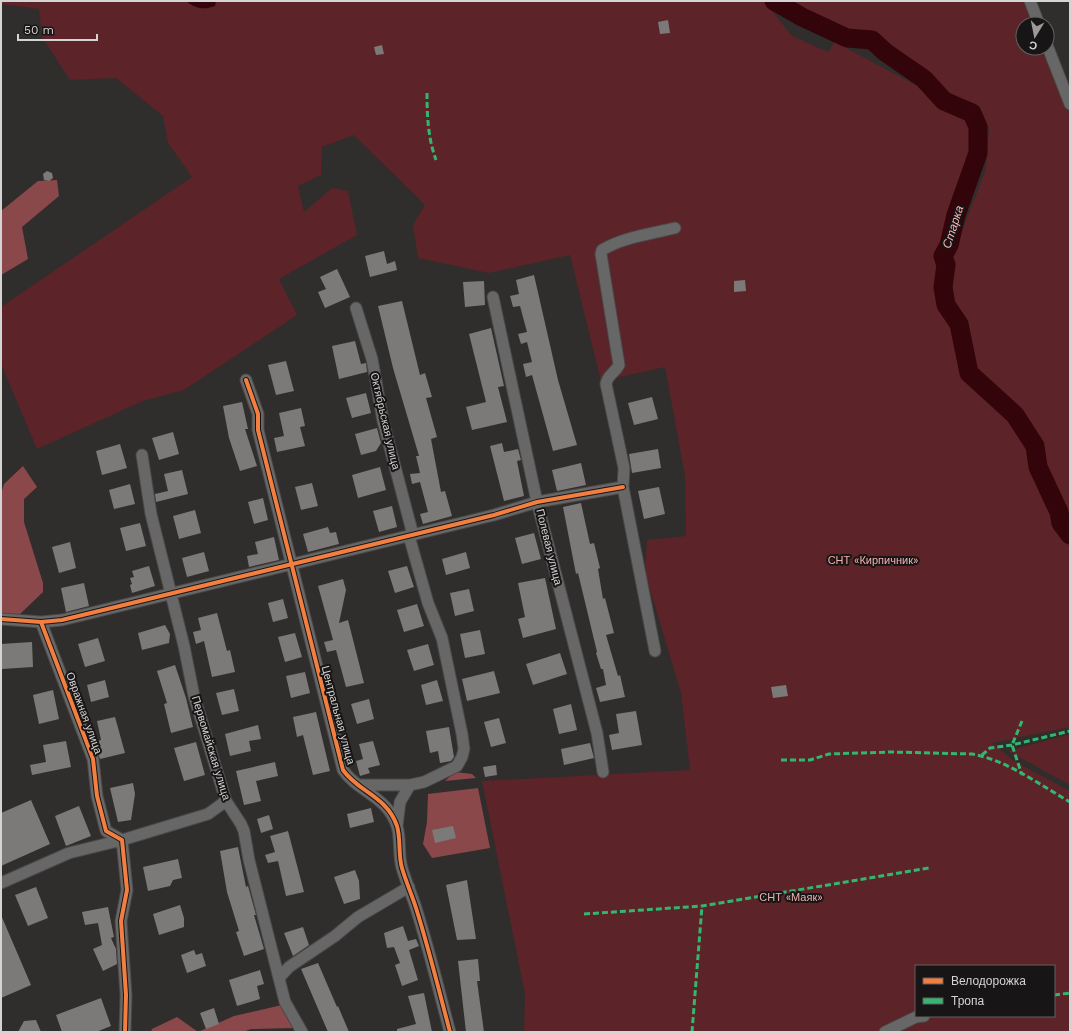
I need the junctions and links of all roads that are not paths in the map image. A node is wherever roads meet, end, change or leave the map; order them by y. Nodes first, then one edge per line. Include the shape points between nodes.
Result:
1 (1030, 1) edge
2 (1036, 16) edge
3 (1051, 56) edge
4 (1070, 104) edge
5 (675, 228) dead end
6 (493, 297) dead end
7 (356, 308) dead end
8 (246, 380) dead end
9 (142, 456) dead end
10 (623, 487) junction
11 (538, 502) junction
12 (411, 535) junction
13 (290, 565) junction
14 (170, 594) junction
15 (1, 619) edge
16 (41, 622) junction
17 (655, 651) dead end
18 (603, 772) dead end
19 (356, 785) junction
20 (410, 785) junction
21 (226, 801) junction
22 (397, 826) junction
23 (122, 840) junction
24 (1, 883) edge
25 (409, 887) junction
26 (279, 978) junction
27 (916, 1017) edge
28 (125, 1032) edge
29 (302, 1032) edge
30 (450, 1032) edge
31 (885, 1032) edge

1 - 2 street
3 - 4 street
5 - 10 street via 634,237 602,250 619,365 606,379 606,384 624,468
6 - 11 street, Полевая улица
7 - 12 street, Октябрьская улица via 372,360 383,421
8 - 13 street, Центральная улица via 258,414 258,430
9 - 14 street, Первомайская улица via 151,514
10 - 11 street
10 - 17 street
11 - 12 street
11 - 18 street, Полевая улица via 597,733
12 - 13 street
12 - 20 street, Октябрьская улица via 428,602 442,638 464,749 456,766 424,782
13 - 14 street
13 - 19 street, Центральная улица via 342,770
14 - 16 street via 62,620
14 - 21 street, Первомайская улица via 194,696
15 - 16 street
16 - 23 street, Овражная улица via 92,759 97,796 106,831
19 - 20 street
19 - 22 street, Центральная улица via 377,798
20 - 22 street via 400,802
21 - 23 street via 208,814
21 - 26 street, Первомайская улица via 244,831
22 - 25 street, Центральная улица via 402,867
23 - 24 street via 68,853
23 - 28 street via 127,884 121,921 126,995
25 - 26 street via 358,917
25 - 30 street, Центральная улица
26 - 29 street, Первомайская улица via 285,1002
27 - 31 street

